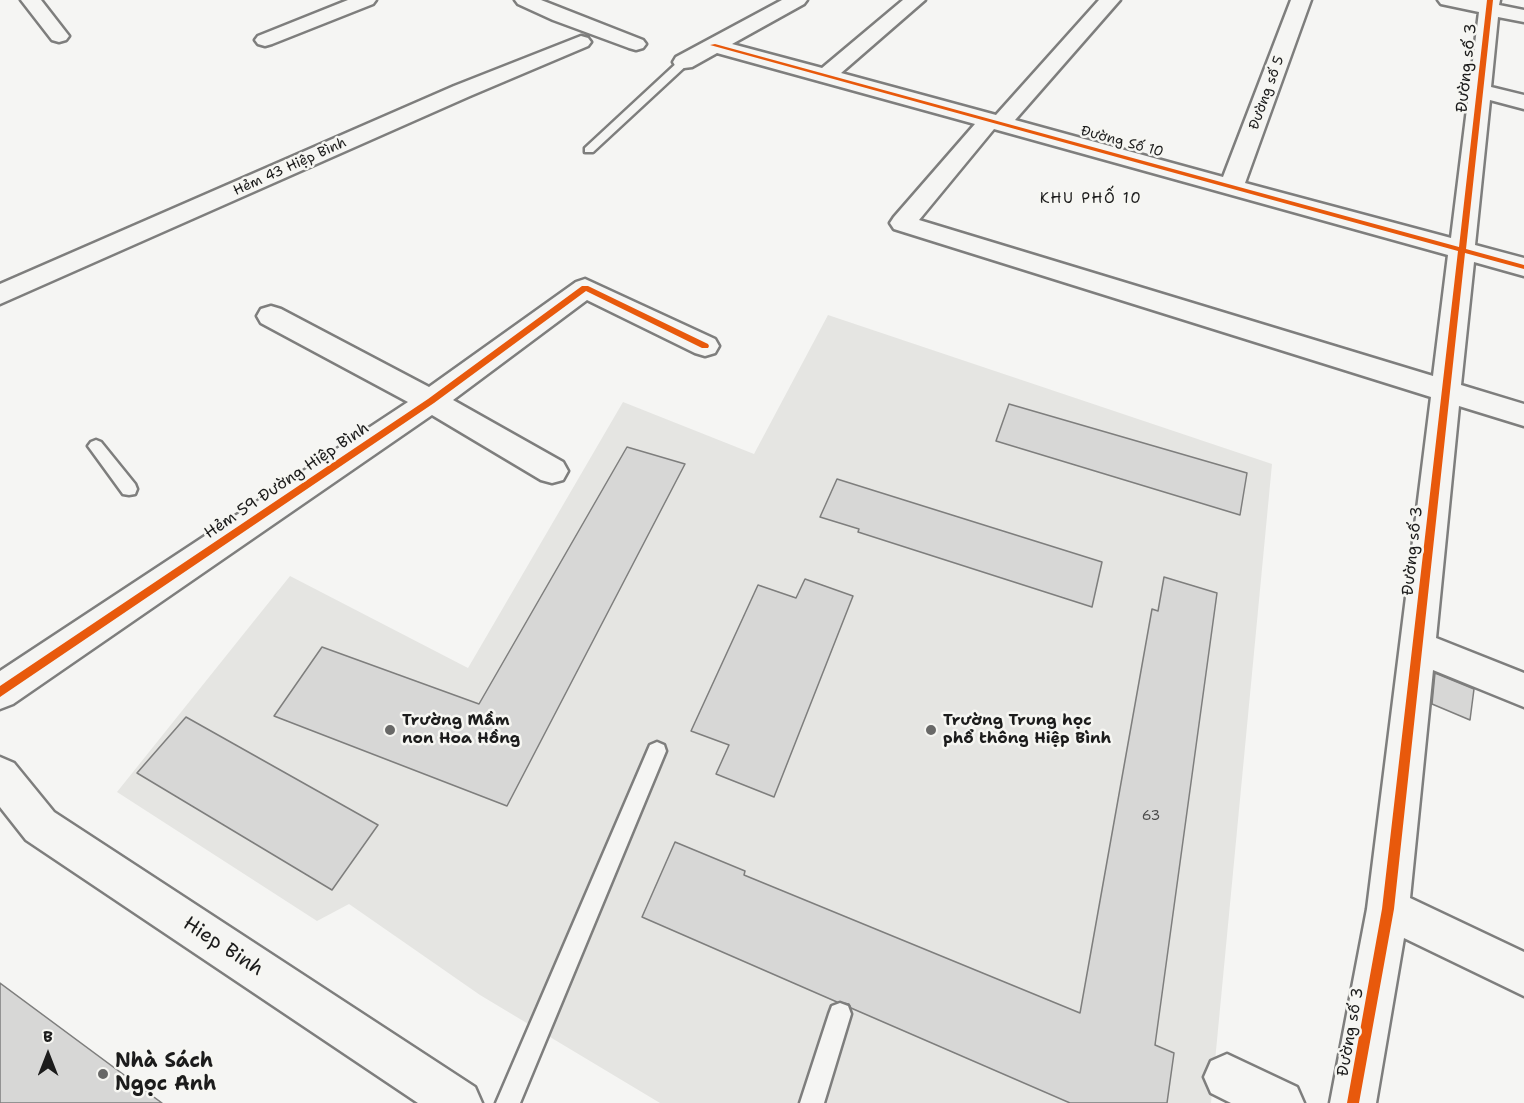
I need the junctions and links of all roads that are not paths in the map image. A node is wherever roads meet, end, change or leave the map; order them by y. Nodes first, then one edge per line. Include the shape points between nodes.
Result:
1 (31, 0) edge
2 (366, 0) edge
3 (525, 0) edge
4 (797, 0) edge
5 (915, 0) edge
6 (1110, 0) edge
7 (1301, 0) edge
8 (1448, 0) edge
9 (1490, 4) edge
10 (1524, 16) edge
11 (59, 36) dead end
12 (265, 40) dead end
13 (581, 42) dead end
14 (636, 44) dead end
15 (713, 45) junction
16 (684, 62) joint
17 (825, 76) junction
18 (1479, 91) junction
19 (1524, 102) edge
20 (996, 121) junction
21 (589, 150) dead end
22 (1232, 186) junction
23 (1462, 250) junction
24 (1524, 267) edge
25 (0, 295) edge
26 (271, 316) dead end
27 (705, 346) dead end
28 (1446, 390) junction
29 (431, 402) junction
30 (1524, 415) edge
31 (96, 446) dead end
32 (552, 471) dead end
33 (129, 489) dead end
34 (1418, 647) junction
35 (1524, 690) edge
36 (0, 692) edge
37 (657, 751) dead end
38 (0, 776) edge
39 (1388, 909) junction
40 (1524, 974) edge
41 (840, 1014) dead end
42 (1227, 1077) dead end
43 (459, 1103) edge
44 (508, 1103) edge
45 (812, 1103) edge
46 (1281, 1103) edge
47 (1353, 1103) edge

1 - 11 street
2 - 12 street
3 - 14 street
4 - 15 street
5 - 17 street
6 - 20 street
7 - 22 street, Đường số 5
8 - 9 street
9 - 10 street
9 - 18 street, Đường số 3
13 - 25 street, Hẻm 43 Hiệp Bình
15 - 16 street
15 - 17 street, Đường Số 10
16 - 21 lane
17 - 20 street, Đường Số 10
18 - 19 street
18 - 23 street, Đường số 3
20 - 22 street, Đường Số 10
20 - 28 street via 903,223
22 - 23 street, Đường Số 10
23 - 24 street, Đường Số 10
23 - 28 street, Đường số 3
26 - 29 street
27 - 29 street, Hẻm 59 Đường Hiệp Bình via 585,288
28 - 30 street
28 - 34 street, Đường số 3
29 - 32 street
29 - 36 street, Hẻm 59 Đường Hiệp Bình
31 - 33 lane
34 - 35 street
34 - 39 street, Đường số 3
37 - 44 lane
38 - 43 street, Hiep Binh via 40,826
39 - 40 street
39 - 47 street, Đường số 3
41 - 45 lane
42 - 46 street

